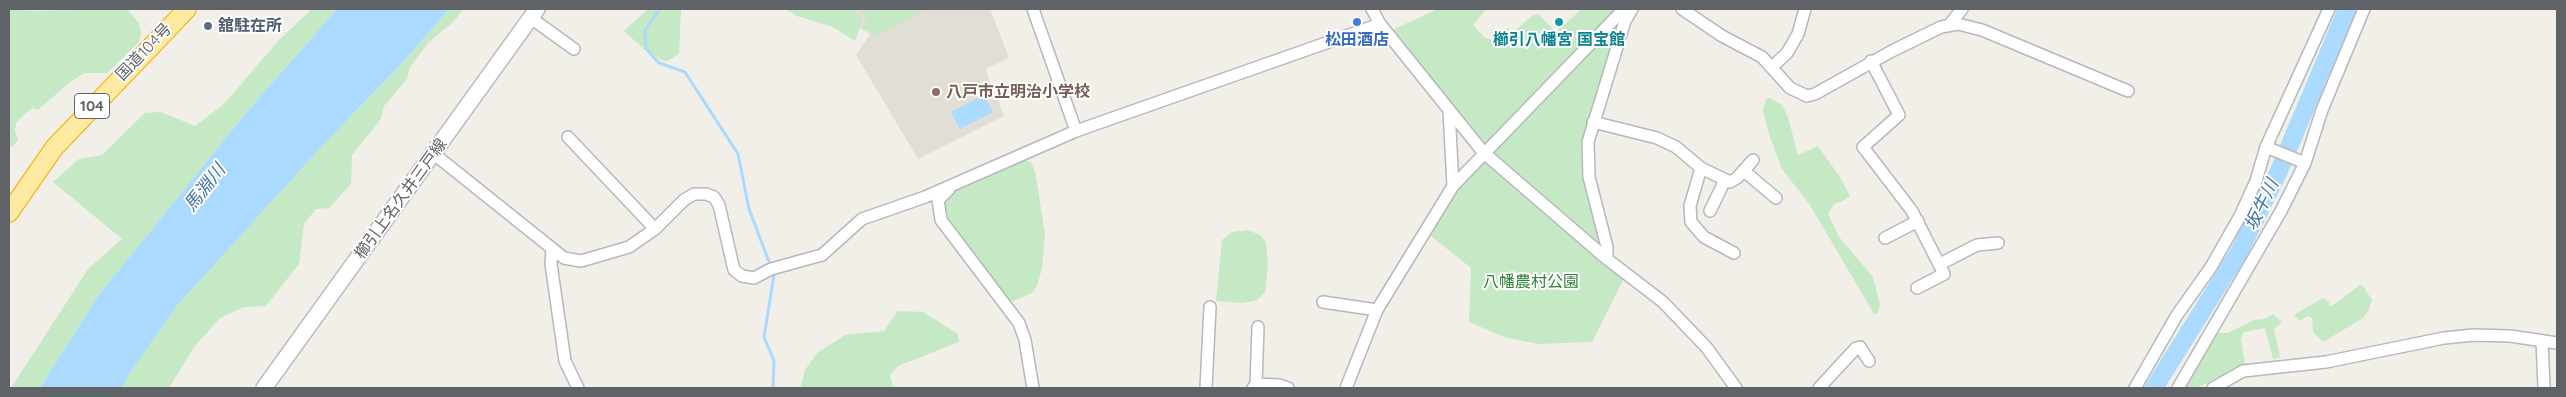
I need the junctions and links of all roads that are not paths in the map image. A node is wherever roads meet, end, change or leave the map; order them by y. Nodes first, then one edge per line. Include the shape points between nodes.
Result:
1 (187, 9) edge
2 (1033, 9) edge
3 (1372, 9) edge
4 (1624, 9) edge
5 (1632, 9) edge
6 (1682, 9) edge
7 (1805, 9) edge
8 (1962, 9) edge
9 (2329, 9) edge
10 (2364, 9) edge
11 (534, 13) edge
12 (1380, 24) junction
13 (1950, 24) junction
14 (574, 49) dead end
15 (1871, 62) junction
16 (1772, 67) junction
17 (2128, 91) dead end
18 (1449, 111) junction
19 (1592, 122) junction
20 (1076, 131) junction
21 (568, 137) dead end
22 (2270, 148) junction
23 (1484, 152) junction
24 (434, 154) junction
25 (1753, 160) dead end
26 (2301, 161) junction
27 (1701, 168) junction
28 (1744, 171) junction
29 (1725, 180) junction
30 (954, 184) junction
31 (1453, 186) junction
32 (1776, 198) dead end
33 (1710, 210) dead end
34 (9, 213) edge
35 (1918, 221) junction
36 (655, 229) junction
37 (1885, 238) dead end
38 (1998, 243) dead end
39 (552, 249) junction
40 (1734, 253) dead end
41 (1607, 259) junction
42 (1940, 264) junction
43 (1917, 288) dead end
44 (1323, 302) dead end
45 (1210, 307) dead end
46 (1377, 310) junction
47 (1258, 328) dead end
48 (2542, 341) junction
49 (2557, 343) edge
50 (1868, 361) dead end
51 (1254, 386) edge
52 (264, 388) edge
53 (578, 388) edge
54 (1033, 388) edge
55 (1206, 388) edge
56 (1288, 388) edge
57 (1346, 388) edge
58 (1736, 388) edge
59 (1819, 388) edge
60 (2135, 388) edge
61 (2178, 388) edge
62 (2213, 388) edge
63 (2544, 388) edge

1 - 34 highway, 国道104号 / 104 via 54,148
2 - 20 street
3 - 12 street
4 - 23 street
5 - 19 street via 1624,21
6 - 16 street via 1722,36 1762,57
7 - 16 street via 1798,34 1787,54
8 - 13 street
9 - 22 street
10 - 26 street
11 - 14 street
11 - 24 main road, 櫛引上名久井三戸線
12 - 18 street
12 - 20 street
13 - 15 street
13 - 17 street via 1982,30
15 - 16 street via 1807,96 1790,88
15 - 35 street via 1900,115 1863,147
18 - 23 street
18 - 31 street
19 - 27 street via 1657,138 1676,147
19 - 41 street via 1588,142 1589,177 1607,247
20 - 30 street
21 - 36 street
22 - 26 street
22 - 60 street via 2240,216
23 - 31 street
23 - 41 street
24 - 39 street
24 - 52 main road, 櫛引上名久井三戸線
25 - 28 street
26 - 61 street via 2281,211
27 - 29 street
27 - 40 street via 1690,206 1691,222 1704,236
28 - 29 street via 1734,181
28 - 32 street
29 - 33 street
30 - 36 street via 862,218 822,254 754,278 742,276 734,270 720,205 714,197 694,194
30 - 54 street via 938,200 941,220 1020,323
31 - 46 street
35 - 37 street
35 - 42 street
36 - 39 street via 630,247 581,261 564,258
38 - 42 street via 1977,245
39 - 53 street via 551,264 565,361
41 - 58 street via 1663,302 1708,348
42 - 43 street via 1944,274
44 - 46 street
45 - 55 street
46 - 57 street
47 - 51 street
48 - 49 street
48 - 62 street via 2473,335 2444,338 2326,362 2244,371
48 - 63 street
50 - 59 street via 1860,348 1856,348
51 - 56 street via 1280,385

